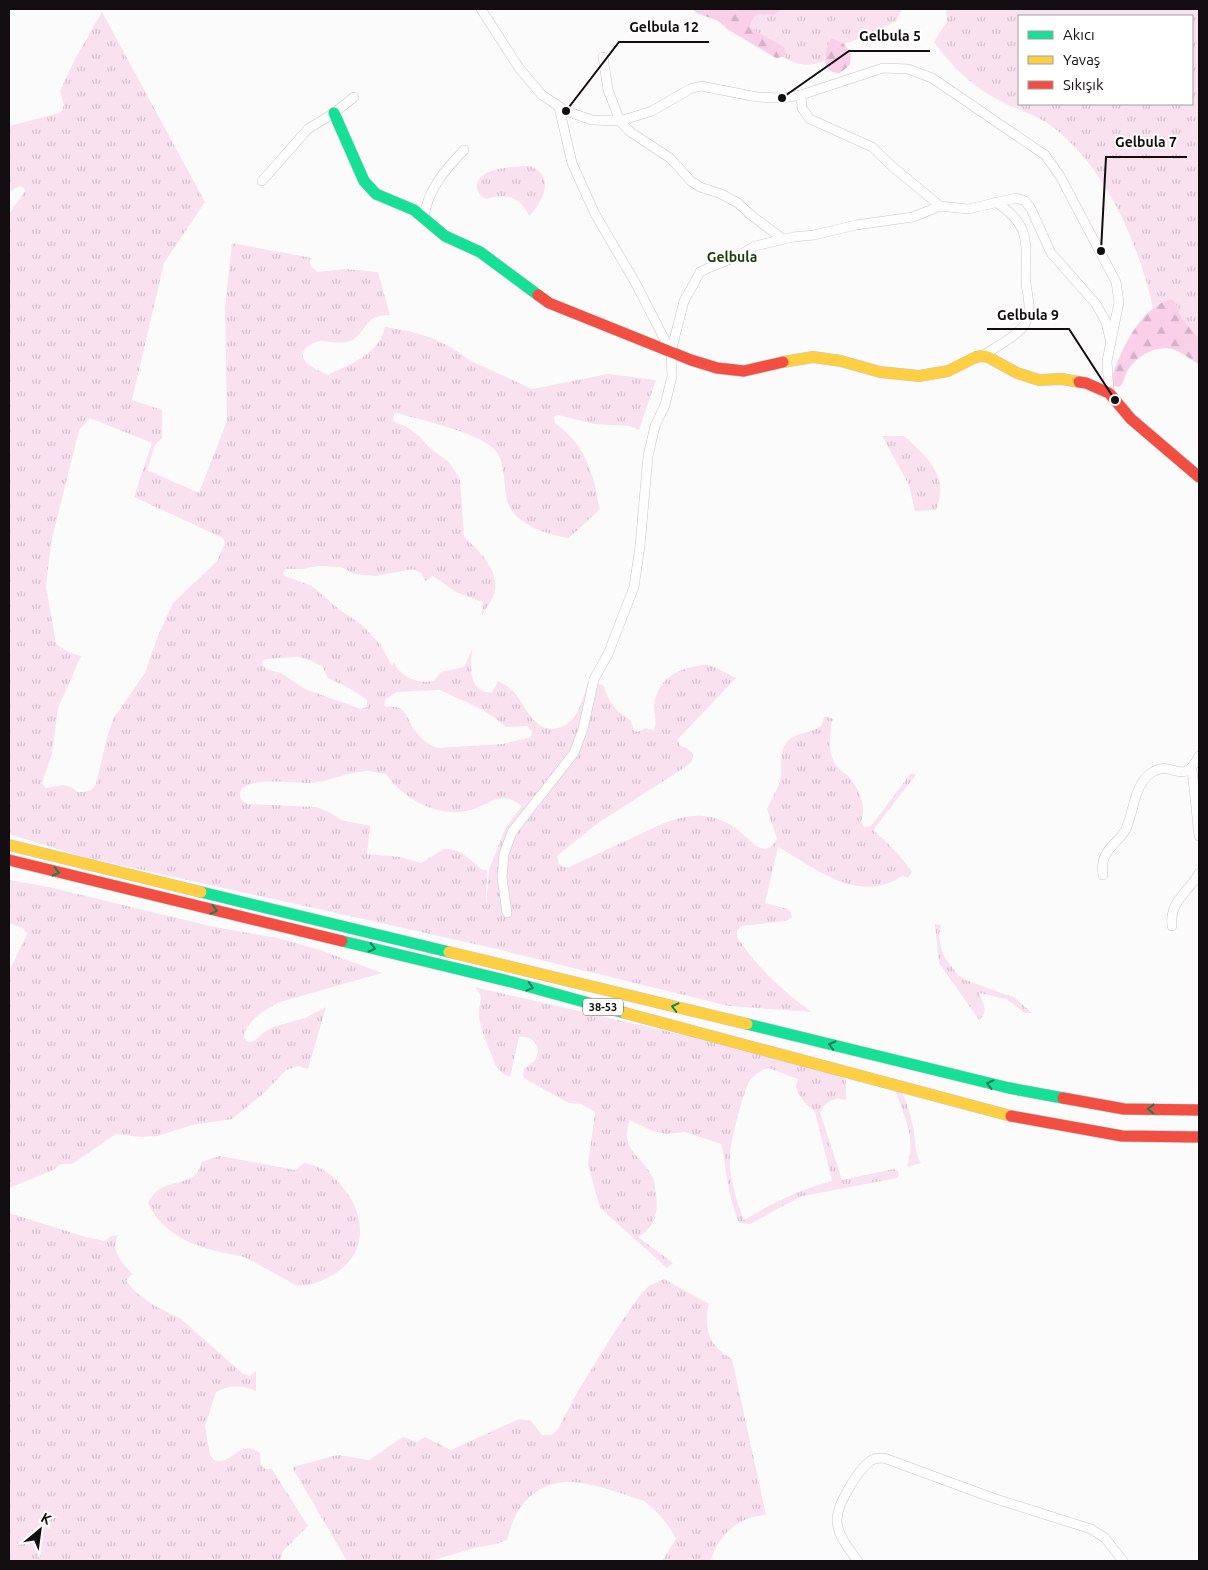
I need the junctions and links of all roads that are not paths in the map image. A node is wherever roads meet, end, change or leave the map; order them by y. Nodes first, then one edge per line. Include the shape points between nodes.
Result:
1 (481, 9) edge
2 (603, 57) dead end
3 (801, 94) junction
4 (354, 97) dead end
5 (559, 106) junction
6 (334, 114) junction
7 (620, 121) junction
8 (464, 150) dead end
9 (262, 180) dead end
10 (996, 202) junction
11 (940, 206) junction
12 (424, 218) junction
13 (783, 239) junction
14 (1111, 341) junction
15 (671, 352) junction
16 (982, 356) junction
17 (1109, 393) junction
18 (1199, 477) edge
19 (1199, 756) edge
20 (1192, 769) junction
21 (1199, 836) edge
22 (9, 845) edge
23 (9, 860) edge
24 (1199, 873) edge
25 (1103, 874) dead end
26 (507, 912) dead end
27 (1172, 926) dead end
28 (1199, 1110) edge
29 (1199, 1137) edge
30 (858, 1561) edge
31 (1124, 1561) edge

1 - 5 street via 519,68 542,95
2 - 7 street via 608,90
3 - 7 street via 782,98 757,97 701,86 652,111
3 - 11 street via 802,108 810,119 872,147
3 - 14 street via 883,68 908,69 932,78 1045,156 1060,176 1116,282 1119,302
4 - 6 street
5 - 7 street via 592,120
5 - 15 street via 572,163 595,214
6 - 9 street via 308,129
6 - 12 main road via 364,181 376,194 414,210
7 - 13 street via 629,131 670,158 700,188 738,203
8 - 12 street via 440,178 425,206
10 - 11 street via 968,209
10 - 14 street via 1016,198 1029,204 1051,253 1096,304 1106,322
10 - 16 street via 1020,224 1026,238 1029,316 1021,330
11 - 13 street via 913,217
12 - 15 main road via 445,236 480,252 549,304
13 - 15 street via 755,246 700,272 684,301
14 - 17 street via 1107,361
15 - 16 main road via 717,368 744,371 813,356 880,372 919,376 948,371
15 - 26 street via 672,376 648,456 634,587 608,654 594,679 583,730 574,753 512,832 504,854 502,877
16 - 17 main road via 1039,380 1086,383
17 - 18 main road via 1131,418
19 - 20 street
20 - 21 street
20 - 25 street via 1184,773 1163,769 1144,780 1126,829 1104,857
28 -> 22 main road, 38-53 via 1124,1109 1009,1088
23 -> 29 main road, 38-53 via 512,982 1003,1115 1122,1136
24 - 27 street via 1179,897 1172,911
30 - 31 street via 839,1532 838,1506 868,1462 878,1458 1091,1529 1105,1538

